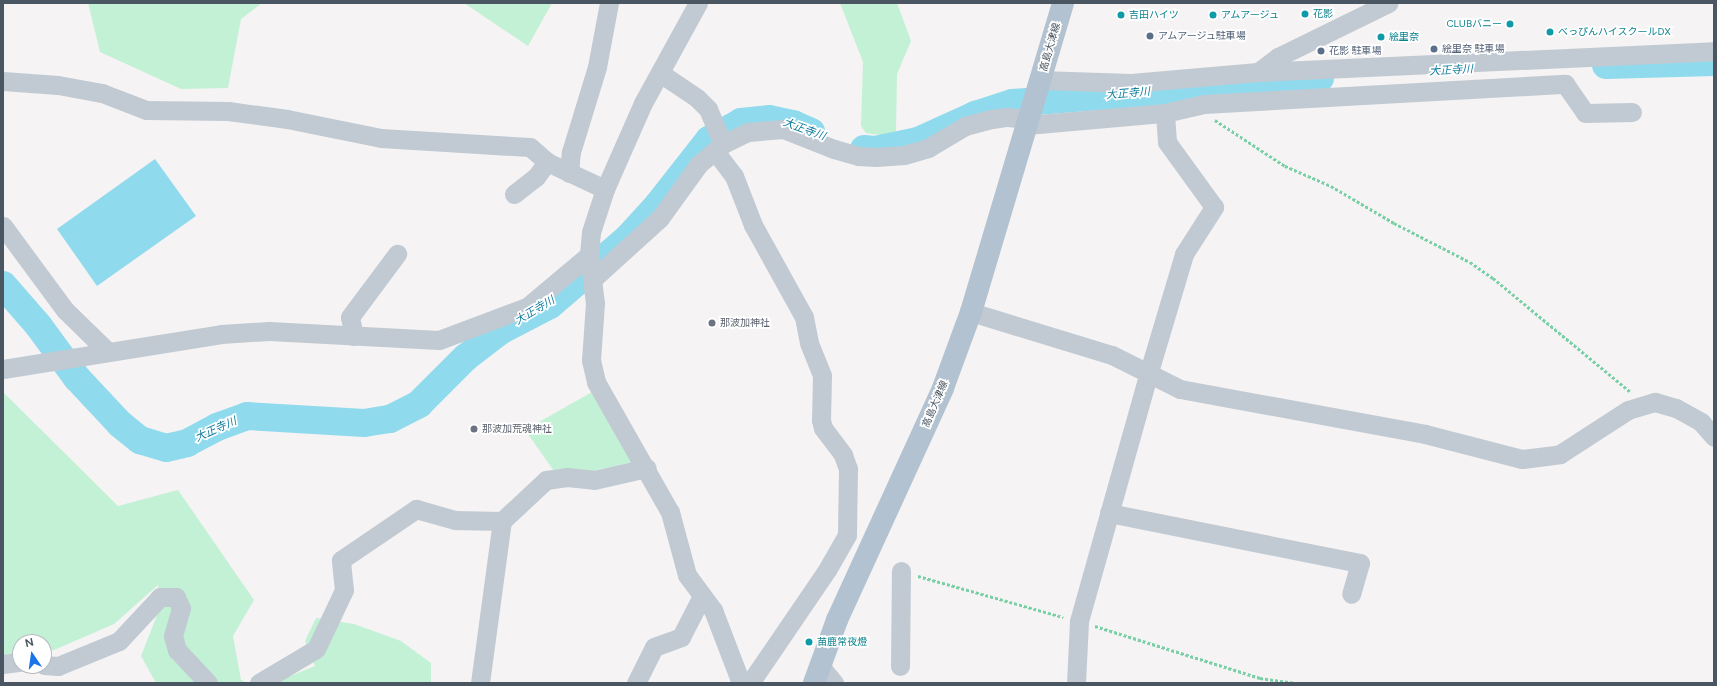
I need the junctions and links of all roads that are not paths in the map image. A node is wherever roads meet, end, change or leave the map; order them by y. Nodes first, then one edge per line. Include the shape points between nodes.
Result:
1 (609, 3) edge
2 (698, 3) edge
3 (1063, 3) edge
4 (1388, 3) edge
5 (1714, 51) edge
6 (1258, 72) junction
7 (660, 73) junction
8 (3, 81) edge
9 (1039, 86) junction
10 (1632, 112) dead end
11 (1165, 113) junction
12 (1028, 120) junction
13 (719, 140) junction
14 (547, 162) junction
15 (569, 173) junction
16 (605, 189) junction
17 (514, 194) dead end
18 (3, 226) edge
19 (397, 254) dead end
20 (592, 267) junction
21 (970, 312) junction
22 (354, 336) junction
23 (108, 352) junction
24 (3, 369) edge
25 (1148, 375) junction
26 (1714, 438) edge
27 (647, 468) junction
28 (1109, 513) junction
29 (502, 521) junction
30 (901, 571) road end
31 (1351, 594) dead end
32 (702, 596) junction
33 (52, 666) edge
34 (900, 666) dead end
35 (823, 678) edge
36 (208, 683) edge
37 (260, 683) edge
38 (480, 683) edge
39 (636, 683) edge
40 (741, 683) edge
41 (750, 683) edge
42 (1076, 683) edge

1 - 15 street via 597,67 571,152
2 - 7 street
3 - 9 main road, 高島大津線
4 - 6 street via 1278,57
5 - 6 street
6 - 9 street via 1131,83
7 - 13 street via 697,98 708,109
7 - 16 street via 643,103
8 - 14 street via 58,85 102,93 146,110 228,111 287,119 381,138 530,147
9 - 12 main road, 高島大津線
10 - 11 street via 1585,113 1565,84 1204,104
11 - 12 street
11 - 25 street via 1167,142 1214,207 1184,254
12 - 13 street via 1007,117 965,126 928,148 904,155 858,156 783,129 748,132
12 - 21 main road, 高島大津線
13 - 20 street via 660,218
13 - 41 street via 753,225 804,318 822,376 823,428 843,455 848,470 846,535 827,570
14 - 15 street
14 - 17 street via 536,177
15 - 16 street
16 - 20 street via 591,232
18 - 23 street via 65,310
19 - 22 street via 350,316
20 - 22 street via 527,307 439,340
20 - 27 street via 591,360 596,382
21 - 25 street via 1112,355
21 - 35 main road, 高島大津線 via 943,388 837,620
22 - 23 street via 268,331 221,334
23 - 24 street
25 - 26 street via 1180,389 1425,434 1522,459 1560,454 1641,405 1656,402 1676,408 1701,422
25 - 28 street
27 - 29 street via 594,480 567,477 546,480
27 - 32 street via 670,512 687,575
28 - 31 street via 1360,563
28 - 42 street via 1079,621
29 - 37 street via 455,520 416,509 341,560 344,590 316,649
29 - 38 street
30 - 34 street
32 - 39 street via 681,636 654,647
32 - 40 street via 713,610
33 - 36 street via 58,666 119,641 160,597 176,597 181,608 174,636 177,650

